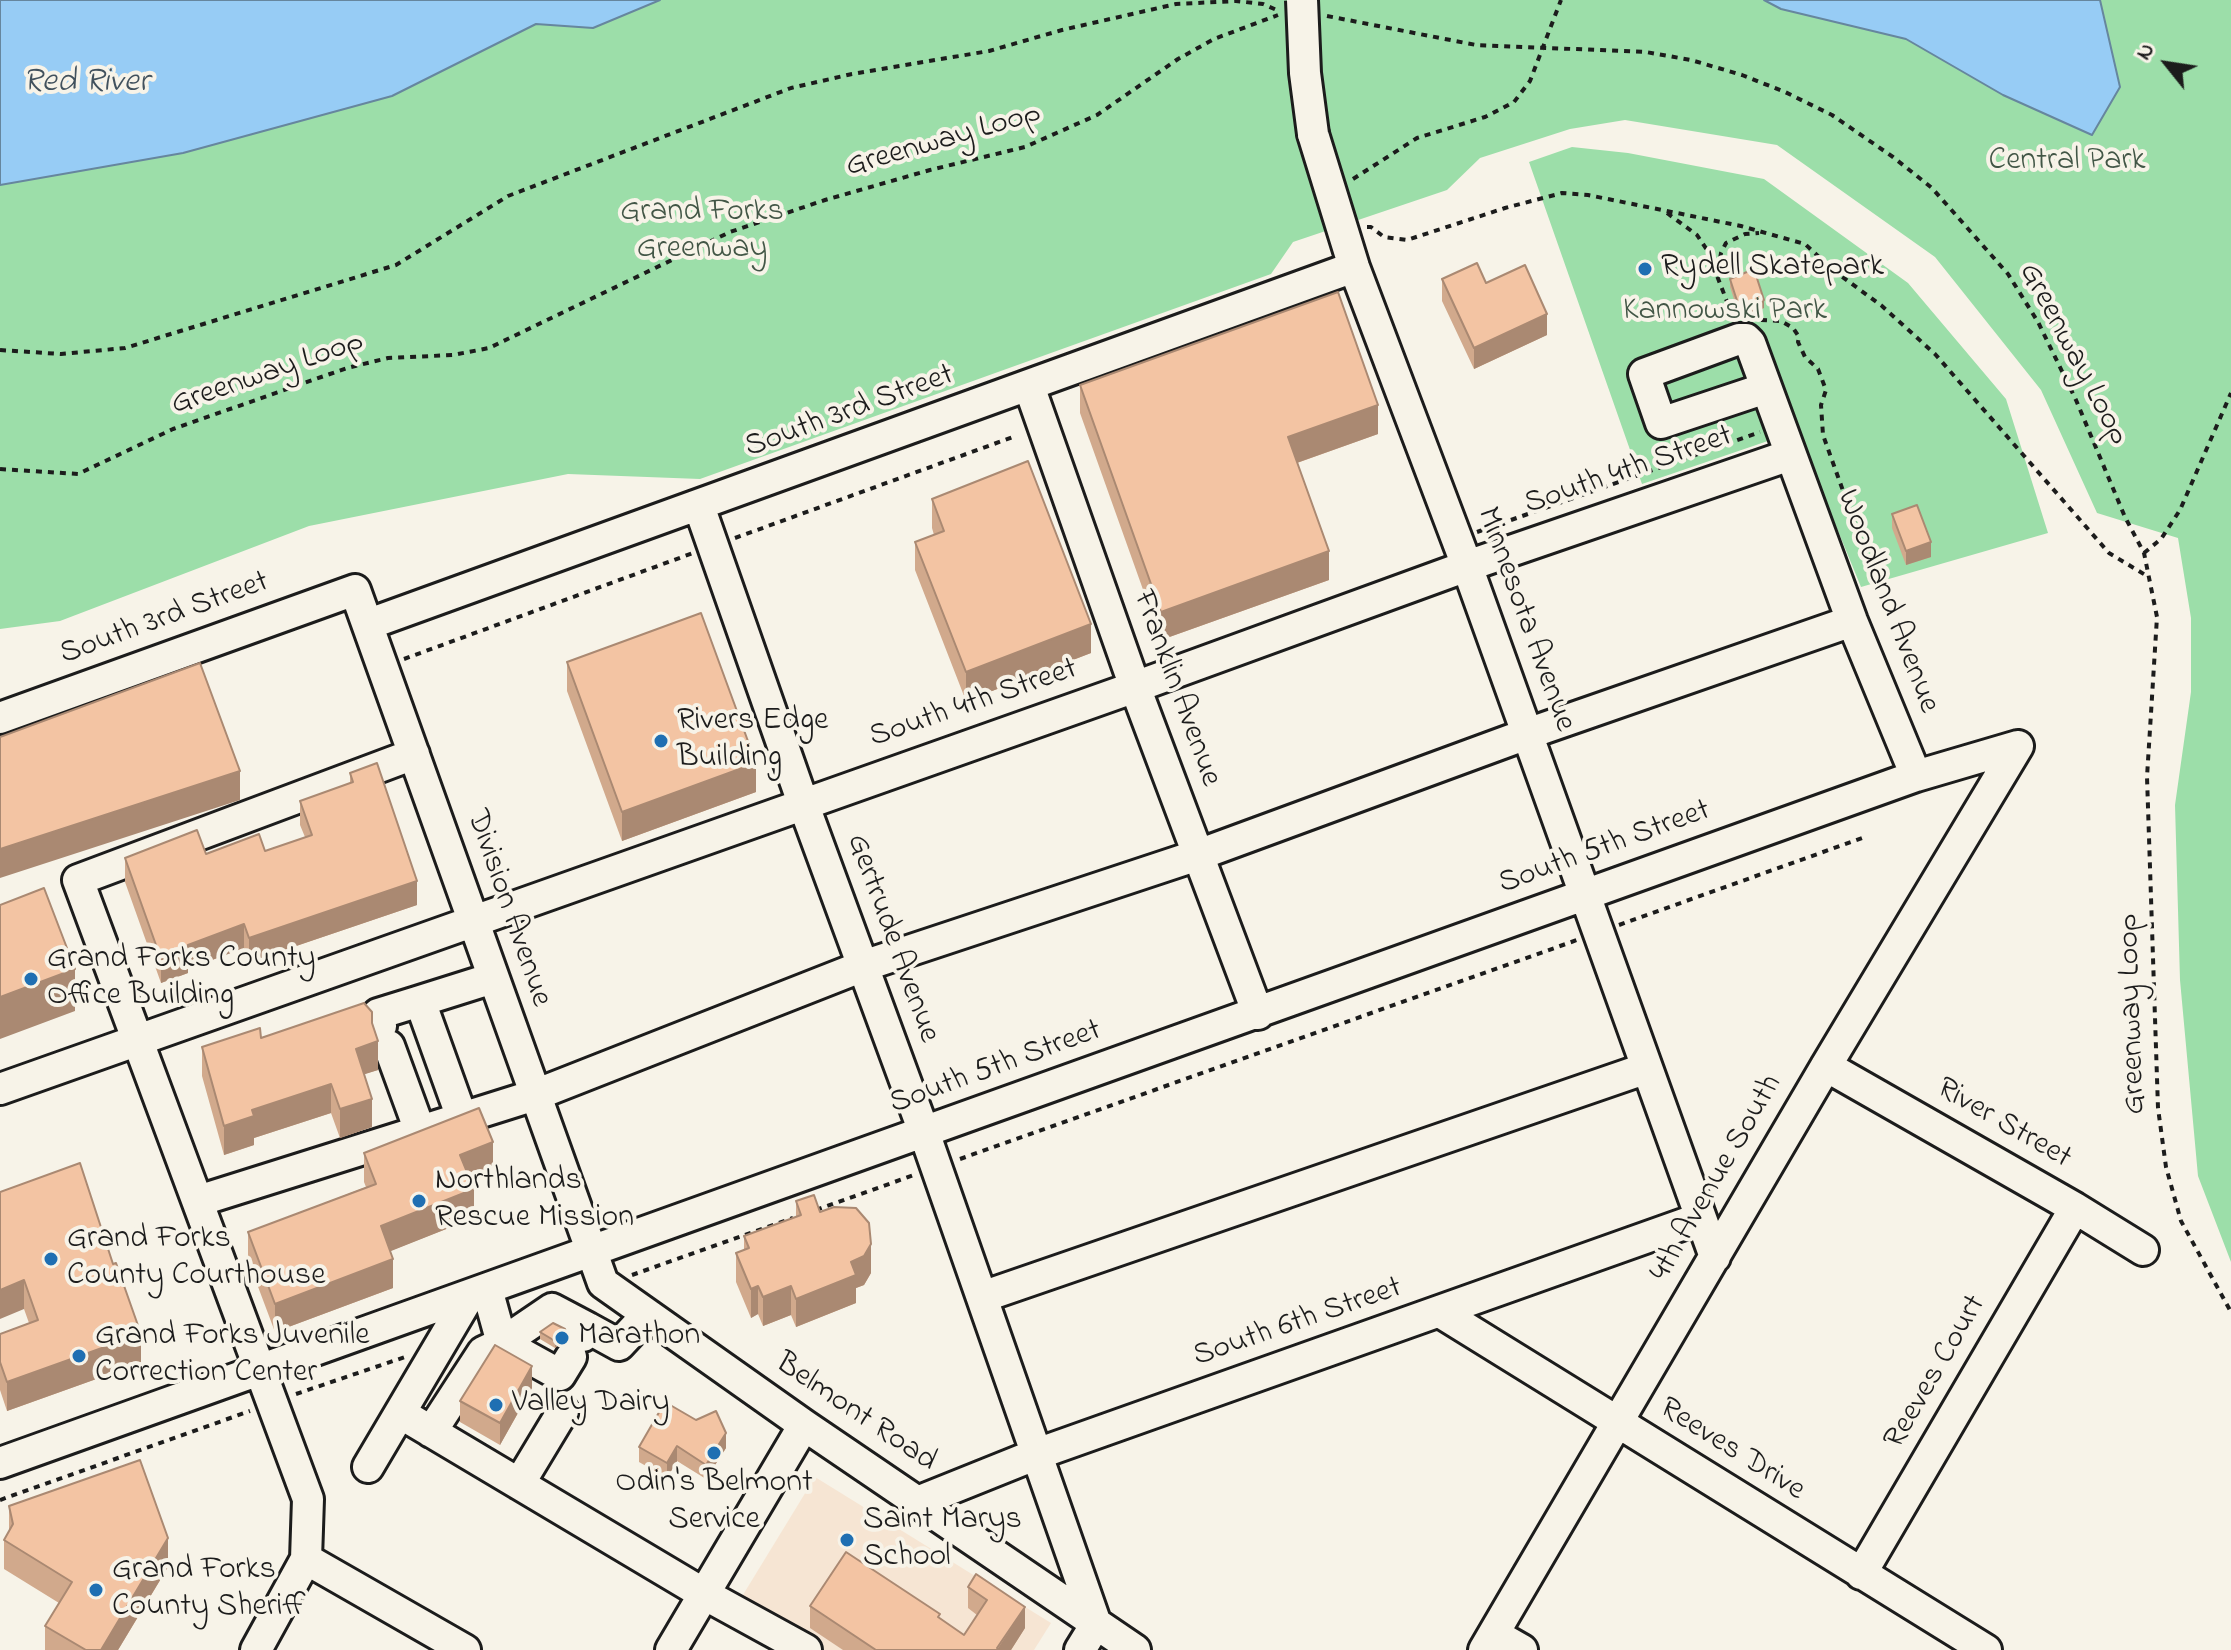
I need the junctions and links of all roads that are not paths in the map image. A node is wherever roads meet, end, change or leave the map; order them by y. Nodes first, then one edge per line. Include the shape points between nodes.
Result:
1 (1300, 9) edge
2 (1354, 267) junction
3 (1029, 386) junction
4 (1766, 388) dead end
5 (1790, 455) junction
6 (699, 506) junction
7 (1462, 553) junction
8 (355, 590) joint
9 (1852, 621) junction
10 (369, 624) junction
11 (1135, 687) junction
12 (0, 718) edge
13 (1527, 734) junction
14 (2018, 746) joint
15 (414, 754) junction
16 (1916, 776) junction
17 (803, 803) junction
18 (1198, 855) junction
19 (1584, 894) junction
20 (473, 923) junction
21 (863, 966) junction
22 (493, 978) junction
23 (420, 1001) junction
24 (1258, 1014) junction
25 (138, 1040) junction
26 (1826, 1066) junction
27 (1647, 1068) junction
28 (0, 1089) edge
29 (535, 1095) junction
30 (462, 1118) junction
31 (420, 1131) junction
32 (924, 1132) junction
33 (198, 1201) junction
34 (2075, 1208) junction
35 (1701, 1218) junction
36 (2143, 1250) dead end
37 (591, 1252) junction
38 (1715, 1257) junction
39 (612, 1290) junction
40 (478, 1293) junction
41 (982, 1297) junction
42 (1440, 1312) junction
43 (647, 1315) junction
44 (567, 1340) junction
45 (502, 1343) junction
46 (428, 1365) junction
47 (261, 1369) junction
48 (461, 1383) junction
49 (563, 1411) dead end
50 (400, 1413) junction
51 (1617, 1422) junction
52 (804, 1425) junction
53 (431, 1432) junction
54 (1037, 1454) junction
55 (2, 1455) edge
56 (368, 1467) dead end
57 (519, 1484) junction
58 (920, 1501) junction
59 (306, 1559) junction
60 (1861, 1574) junction
61 (704, 1594) junction
62 (1096, 1624) junction
63 (1489, 1642) edge
64 (256, 1650) edge
65 (465, 1650) edge
66 (671, 1650) edge
67 (806, 1650) edge
68 (1080, 1650) edge
69 (1135, 1650) edge
70 (1522, 1650) edge
71 (1986, 1650) edge

1 - 2 street, Minnesota Avenue, bridge via 1313,134
2 - 3 street, South 3rd Street
2 - 7 street, Minnesota Avenue
3 - 6 street, South 3rd Street
3 - 11 street, Franklin Avenue
4 - 5 street, Woodland Avenue
5 - 7 street, South 4th Street
5 - 9 street, Woodland Avenue
6 - 10 street, South 3rd Street
6 - 17 street, Gertrude Avenue
7 - 11 street, South 4th Street
7 - 13 street, Minnesota Avenue
8 - 10 street, Division Avenue
8 - 12 street, South 3rd Street
9 - 13 street
9 - 16 street, Woodland Avenue
10 - 15 street, Division Avenue
11 - 17 street, South 4th Street
11 - 18 street, Franklin Avenue
13 - 18 street
13 - 19 street, Minnesota Avenue
14 - 16 street, South 5th Street
14 - 26 street, 4th Avenue South
15 - 20 street, Division Avenue
15 - 25 street via 78,880
16 - 19 street, South 5th Street
17 - 20 street, South 4th Street
17 - 21 street, Gertrude Avenue
18 - 21 street
18 - 24 street, Franklin Avenue
19 - 24 street, South 5th Street
19 - 27 street, Minnesota Avenue
20 - 22 street, Division Avenue
20 - 25 street, South 4th Street
21 - 29 street
21 - 32 street, Gertrude Avenue
22 - 23 street
22 - 29 street, Division Avenue
23 - 30 street
23 - 31 street via 378,1014
24 - 32 street, South 5th Street
25 - 28 street, South 4th Street
25 - 33 street
26 - 34 street, River Street
26 - 38 street, 4th Avenue South
27 - 35 street, Minnesota Avenue
27 - 41 street
29 - 30 street
29 - 37 street, Division Avenue
30 - 31 street
31 - 33 street
32 - 37 street, South 5th Street
32 - 41 street, Gertrude Avenue
33 - 47 street
34 - 36 street, River Street
34 - 60 street, Reeves Court
35 - 38 street, Minnesota Avenue
35 - 42 street, South 6th Street
37 - 39 street, Belmont Road via 603,1283
37 - 40 street, South 5th Street
38 - 51 street, 4th Avenue South
39 - 43 street, Belmont Road
39 - 44 street via 581,1308
40 - 45 street
40 - 46 street
40 - 47 street, South 5th Street
41 - 54 street, Gertrude Avenue
42 - 51 street, Reeves Drive
42 - 54 street, South 6th Street
43 - 44 street via 619,1345
43 - 52 street, Belmont Road
44 - 45 street
44 - 45 street via 552,1309
45 - 48 street via 483,1352
46 - 48 street
46 - 50 street
47 - 55 street, South 5th Street
47 - 59 street via 308,1499
48 - 53 street
49 - 57 street
50 - 53 street
50 - 56 street
51 - 60 street, Reeves Drive
51 - 63 street, 4th Avenue South
52 - 58 street, Belmont Road
52 - 61 street
53 - 57 street
54 - 58 street, South 6th Street
54 - 62 street, Gertrude Avenue
57 - 61 street
58 - 62 street, Belmont Road
59 - 64 street
59 - 65 street
60 - 71 street, Reeves Drive
61 - 66 street
61 - 67 street
62 - 68 street
62 - 69 street, Belmont Road
63 - 70 street

